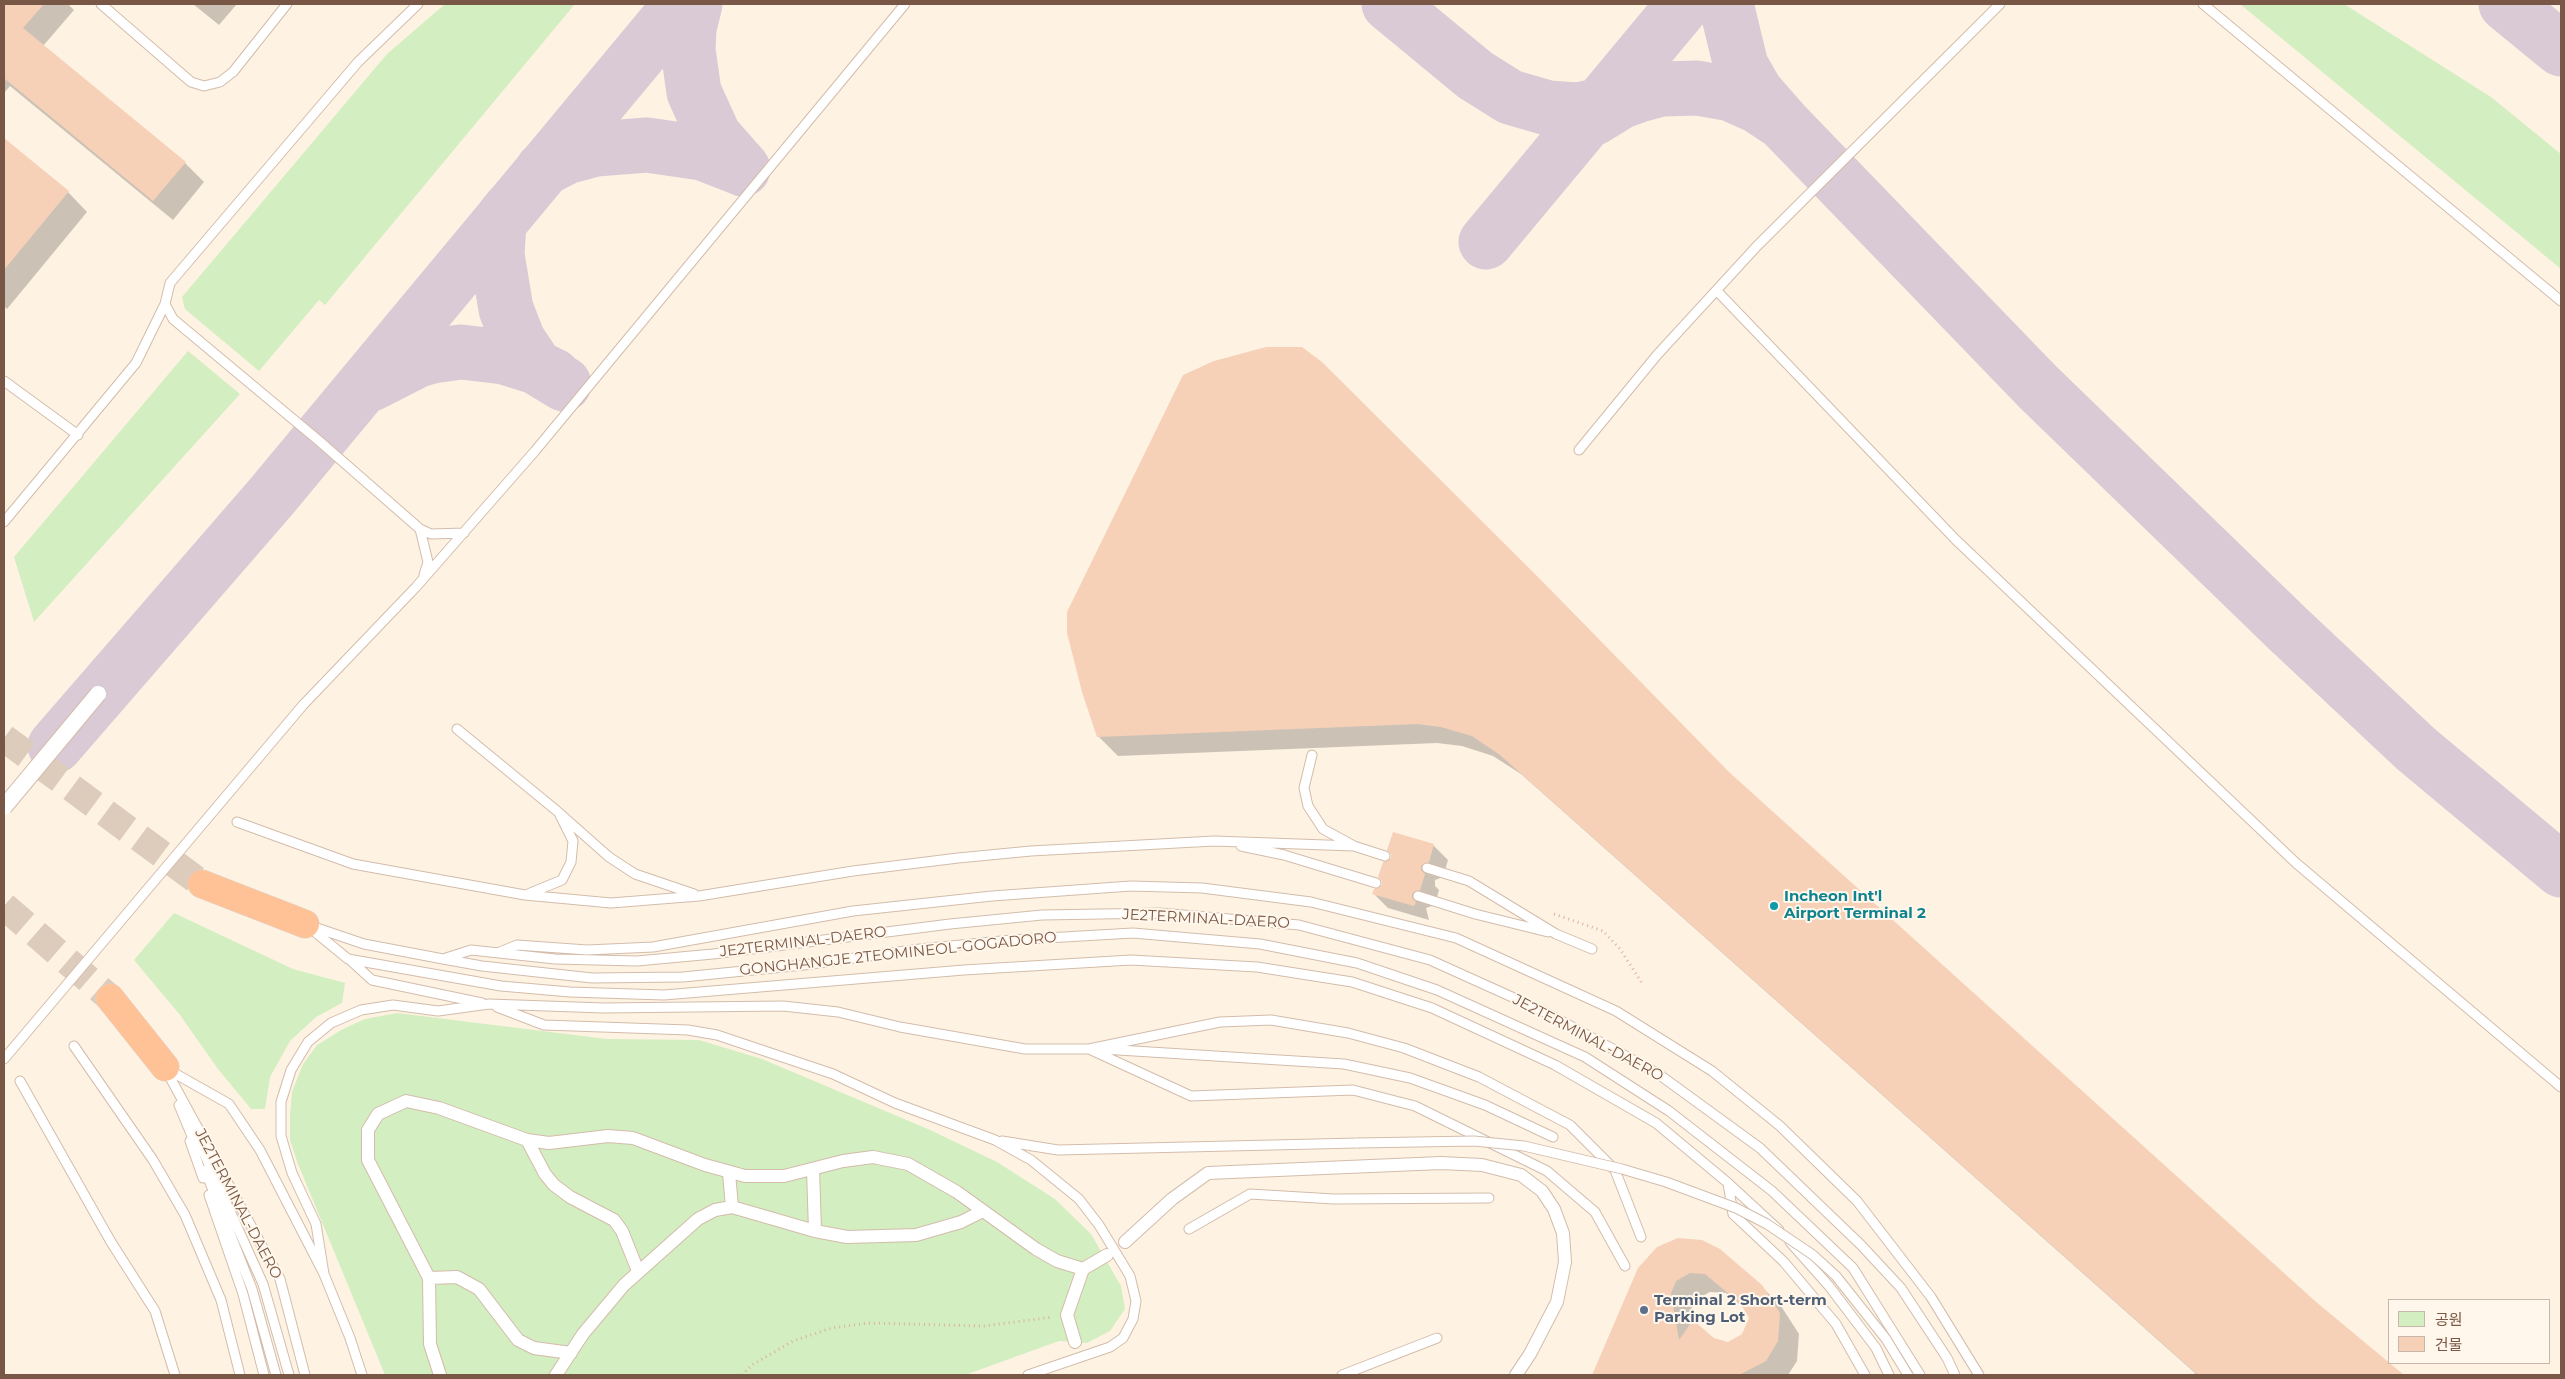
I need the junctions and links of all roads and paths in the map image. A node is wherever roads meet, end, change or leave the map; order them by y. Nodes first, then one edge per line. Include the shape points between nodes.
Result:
1 (101, 4) edge
2 (287, 4) edge
3 (418, 4) edge
4 (905, 4) edge
5 (2000, 4) edge
6 (2203, 4) edge
7 (1717, 292) junction
8 (2561, 301) edge
9 (165, 304) junction
10 (4, 381) edge
11 (78, 435) junction
12 (1579, 450) dead end
13 (4, 522) edge
14 (420, 529) junction
15 (464, 533) junction
16 (416, 587) junction
17 (98, 694) dead end
18 (457, 729) dead end
19 (1312, 755) dead end
20 (4, 807) edge
21 (557, 811) junction
22 (237, 822) dead end
23 (1214, 841) junction
24 (1354, 846) junction
25 (1385, 856) dead end
26 (1427, 868) dead end
27 (1376, 883) dead end
28 (202, 884) tunnel mouth
29 (525, 896) junction
30 (699, 896) junction
31 (1418, 896) dead end
32 (304, 924) junction
33 (1556, 934) junction
34 (1592, 949) dead end
35 (500, 952) junction
36 (443, 959) junction
37 (348, 960) junction
38 (110, 998) tunnel mouth
39 (489, 1004) junction
40 (74, 1046) dead end
41 (1089, 1049) junction
42 (4, 1059) edge
43 (165, 1068) junction
44 (20, 1081) dead end
45 (2561, 1087) edge
46 (1553, 1137) dead end
47 (527, 1140) junction
48 (995, 1140) junction
49 (813, 1169) junction
50 (729, 1173) junction
51 (1728, 1183) junction
52 (1489, 1198) dead end
53 (732, 1207) junction
54 (983, 1211) junction
55 (1189, 1229) dead end
56 (815, 1232) junction
57 (1641, 1237) dead end
58 (1125, 1242) dead end
59 (1107, 1255) dead end
60 (1626, 1266) dead end
61 (1083, 1270) junction
62 (638, 1271) junction
63 (324, 1274) junction
64 (429, 1278) junction
65 (1067, 1315) junction
66 (1437, 1338) dead end
67 (1075, 1342) dead end
68 (571, 1354) junction
69 (175, 1375) edge
70 (240, 1375) edge
71 (264, 1375) edge
72 (276, 1375) edge
73 (289, 1375) edge
74 (304, 1375) edge
75 (362, 1375) edge
76 (440, 1375) edge
77 (556, 1375) edge
78 (742, 1375) edge
79 (1028, 1375) edge
80 (1342, 1375) edge
81 (1516, 1375) edge
82 (1865, 1375) edge
83 (1889, 1375) edge
84 (1908, 1375) edge
85 (1920, 1375) edge
86 (1955, 1375) edge
87 (1979, 1375) edge

1 - 2 lane via 191,82 204,86 220,82 233,72
3 - 9 lane via 358,62 170,283
4 - 15 lane
5 - 7 lane via 1757,246
6 - 8 lane
7 - 12 lane via 1657,355
7 - 45 lane via 1956,540 2296,863
9 - 11 lane via 136,363
9 - 14 lane via 173,319
10 - 11 lane
11 - 13 lane
14 - 15 lane via 431,534
14 - 16 lane via 428,562 424,577
15 - 16 lane
16 - 42 lane via 303,705
17 - 20 street, bridge
18 - 21 lane
19 - 24 lane via 1304,788 1308,806 1323,829
21 - 29 lane via 573,841 571,862 562,880
21 - 30 lane via 608,857 635,874
22 - 29 lane via 353,864
23 - 24 lane
23 - 27 lane via 1284,855
23 - 30 lane via 1070,848 958,858
24 - 25 lane
26 - 33 lane via 1469,881
28 - 32 highway, JE2TERMINAL-DAERO
29 - 30 lane via 611,903
31 - 33 lane
32 - 36 lane, JE2TERMINAL-DAERO via 364,944
32 - 37 lane, JE2TERMINAL-DAERO
33 - 34 lane
35 - 36 lane, JE2TERMINAL-DAERO via 471,950
35 - 86 lane, JE2TERMINAL-DAERO via 555,959 637,961 1015,918 1160,914 1299,925 1430,960 1543,1011 1658,1073 1760,1148 1901,1288
35 - 87 lane via 517,944 587,950 653,947 853,911 1130,886 1202,888 1311,902 1456,938 1616,1011 1712,1071 1780,1126 1857,1201 1931,1297
36 - 85 lane, GONGHANGJE 2TEOMINEOL-GOGADORO via 592,978 682,977 1012,940 1133,933 1260,944 1357,963 1437,990 1585,1058 1669,1111 1772,1191 1852,1268
37 - 39 lane via 372,980
37 - 51 lane, JE2TERMINAL-DAERO via 501,986 664,995 964,970 1131,960 1266,968 1352,982 1432,1008 1546,1061 1656,1123
38 - 43 highway, JE2TERMINAL-DAERO
39 - 41 lane via 604,1008 783,1006 838,1012 900,1027 1026,1049
39 - 48 lane via 544,1025 688,1030 717,1036 833,1074 894,1103
39 - 63 lane via 438,1011 392,1005 361,1010 331,1023 308,1042 291,1070 281,1102 280,1136 292,1173 316,1224
40 - 70 lane via 153,1160 184,1215 220,1300
41 - 46 lane via 1344,1064 1410,1078 1485,1105
41 - 57 lane via 1220,1022 1271,1020 1348,1033 1404,1048 1480,1077 1570,1125 1615,1170
41 - 60 lane via 1191,1096 1353,1090 1415,1106 1547,1171 1595,1212
43 - 63 lane via 229,1104 260,1150
43 - 71 lane via 243,1294
43 - 72 lane, JE2TERMINAL-DAERO via 252,1289
43 - 73 lane via 264,1284
43 - 74 lane, JE2TERMINAL-DAERO via 280,1279
44 - 69 lane via 111,1242 155,1311
47 - 50 street via 549,1143 608,1136 633,1138
47 - 62 street via 554,1185 614,1220 622,1231
47 - 64 street via 439,1108 406,1101 378,1114 368,1130 368,1160
48 - 79 lane via 1031,1160 1079,1199 1130,1276 1136,1300 1123,1338 1110,1347
48 - 84 lane, bridge via 1058,1150 1464,1141 1524,1146 1631,1172 1736,1208 1805,1250 1836,1276 1886,1340
49 - 50 street via 784,1176
49 - 54 street via 873,1157 908,1164
49 - 56 street
50 - 53 street
51 - 82 lane via 1733,1214 1784,1262 1830,1317
51 - 83 lane, JE2TERMINAL-DAERO via 1773,1223 1829,1286 1876,1348
52 - 55 lane via 1334,1199 1250,1194
53 - 56 street
53 - 62 street via 715,1210 698,1219
54 - 56 street via 961,1222 916,1235 847,1237
54 - 61 street via 1036,1249
58 - 81 street via 1172,1199 1208,1173 1441,1163 1482,1165 1521,1175 1542,1191 1554,1209 1563,1233 1565,1262 1557,1302
59 - 61 street
61 - 65 street
62 - 68 street via 583,1334
63 - 75 lane
64 - 68 street via 457,1277 479,1289 518,1340 534,1348
64 - 76 street via 430,1344
65 - 67 street
65 - 78 path via 984,1326 868,1323 832,1328 793,1341 752,1365
66 - 80 lane
68 - 77 street

